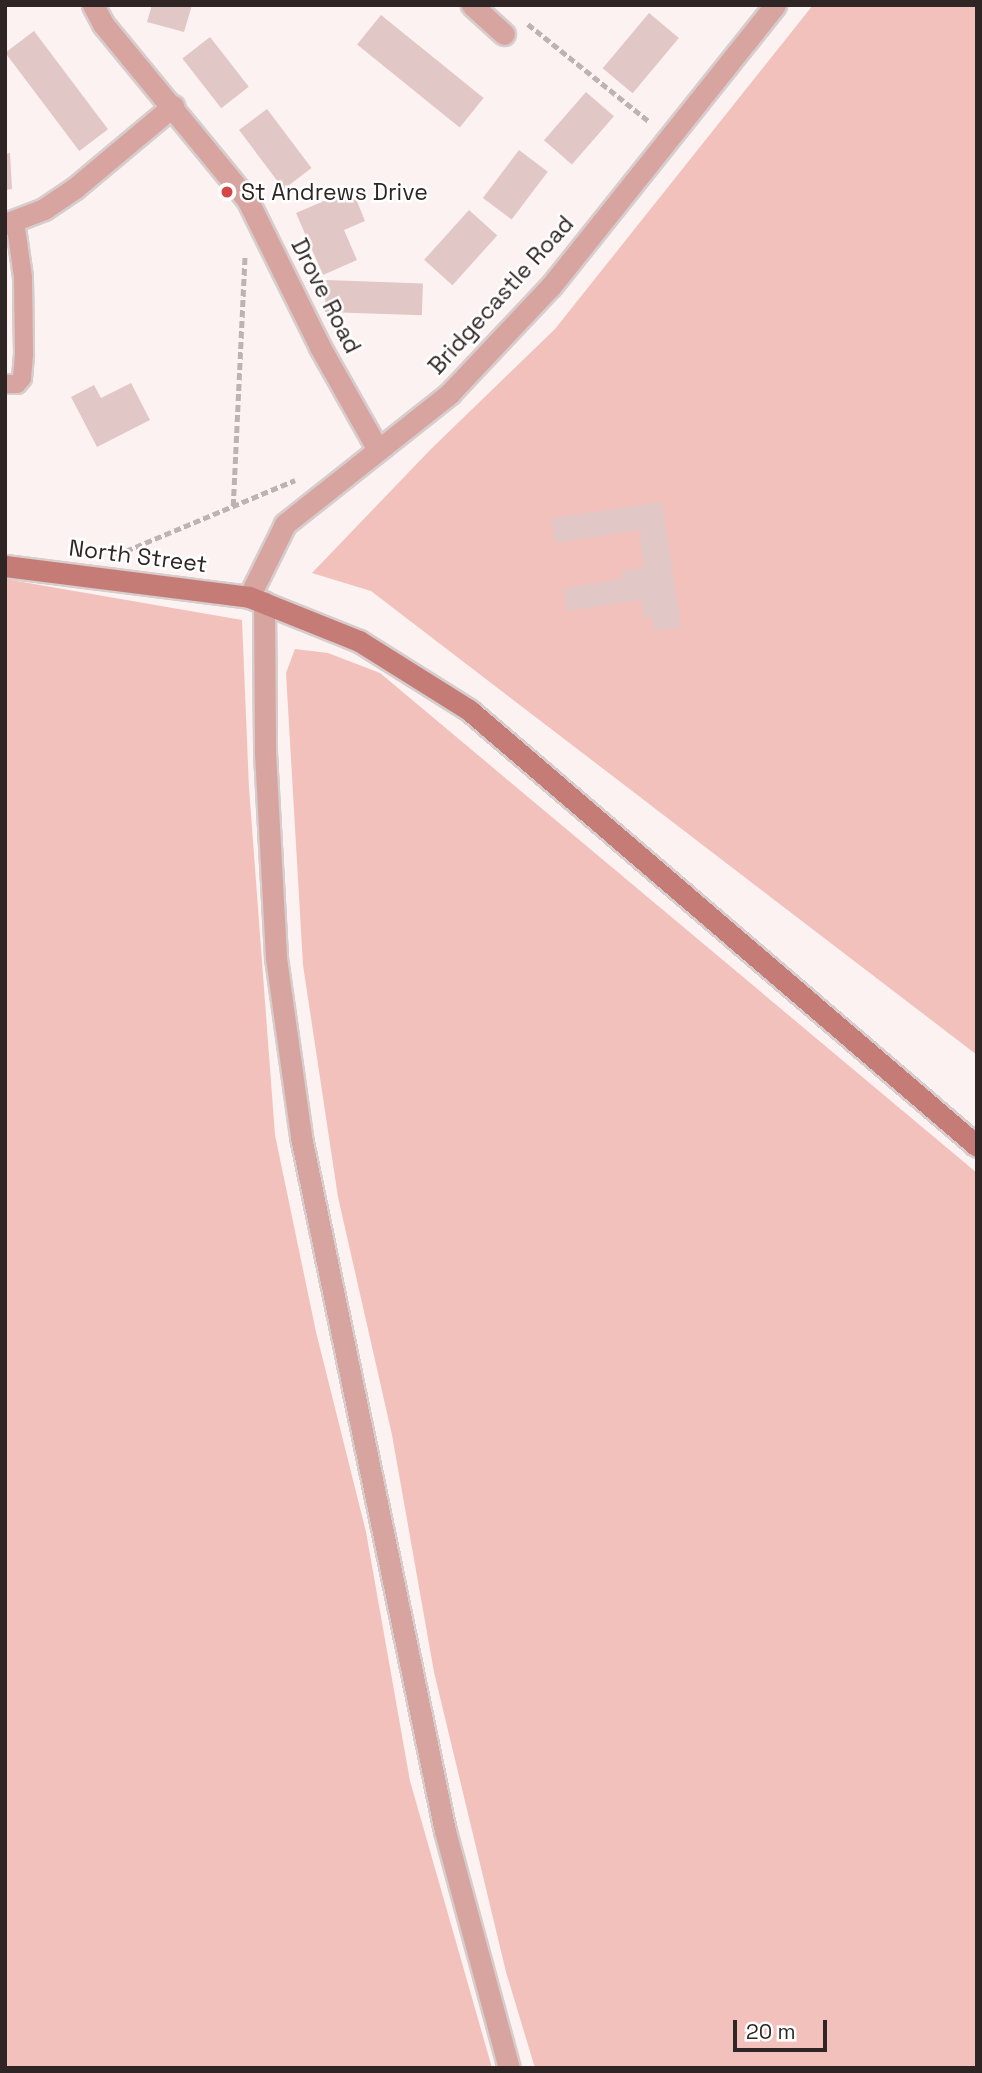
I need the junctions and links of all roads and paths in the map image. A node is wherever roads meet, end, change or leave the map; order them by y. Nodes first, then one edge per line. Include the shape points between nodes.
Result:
1 (93, 5) edge
2 (472, 5) edge
3 (775, 5) edge
4 (504, 34) joint
5 (173, 106) junction
6 (669, 138) junction
7 (10, 223) edge
8 (245, 255) dead end
9 (5, 384) edge
10 (378, 450) junction
11 (306, 476) dead end
12 (233, 506) junction
13 (5, 566) edge
14 (92, 576) junction
15 (257, 599) junction
16 (977, 1146) edge
17 (509, 2068) edge

1 - 5 street, Drove Road via 103,24
2 - 4 street
3 - 6 street, Bridgecastle Road
4 - 6 path via 528,24
5 - 7 street via 75,188 44,209
5 - 10 street, Drove Road via 247,200 320,347
6 - 10 street, Bridgecastle Road via 551,286 450,393
7 - 9 lane via 23,277 24,353 22,378 17,384
8 - 12 path
10 - 15 street, Bridgecastle Road via 285,524
11 - 12 path
12 - 14 path via 121,551
13 - 14 main road, North Street
14 - 15 main road, North Street
15 - 16 main road, North Street via 359,641 469,710
15 - 17 street via 276,958 301,1137 444,1830

